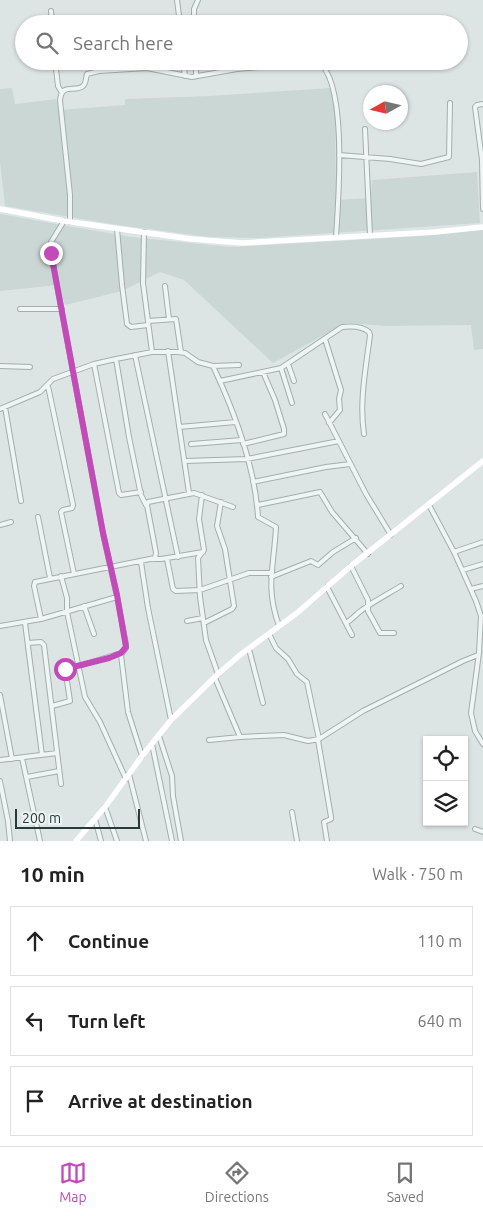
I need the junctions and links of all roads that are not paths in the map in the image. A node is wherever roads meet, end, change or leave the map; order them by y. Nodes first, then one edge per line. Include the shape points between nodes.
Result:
1 (177, 0) edge
2 (198, 0) edge
3 (51, 11) dead end
4 (51, 15) edge
5 (179, 15) edge
6 (194, 15) edge
7 (56, 70) edge
8 (123, 70) edge
9 (156, 70) edge
10 (184, 70) edge
11 (196, 70) edge
12 (231, 70) edge
13 (326, 70) edge
14 (185, 76) junction
15 (196, 76) junction
16 (62, 93) junction
17 (450, 103) dead end
18 (483, 104) edge
19 (365, 130) edge
20 (339, 155) junction
21 (366, 158) junction
22 (0, 209) edge
23 (483, 209) edge
24 (67, 221) junction
25 (483, 227) edge
26 (117, 229) junction
27 (144, 232) junction
28 (370, 235) junction
29 (336, 237) junction
30 (165, 286) dead end
31 (20, 309) dead end
32 (62, 309) junction
33 (168, 319) junction
34 (148, 323) junction
35 (325, 339) junction
36 (152, 352) junction
37 (168, 352) junction
38 (181, 352) junction
39 (135, 355) junction
40 (116, 359) junction
41 (94, 364) junction
42 (288, 364) junction
43 (239, 365) dead end
44 (0, 366) edge
45 (213, 366) junction
46 (30, 367) dead end
47 (281, 368) junction
48 (73, 372) junction
49 (264, 372) junction
50 (220, 381) junction
51 (294, 381) dead end
52 (48, 386) junction
53 (292, 403) dead end
54 (2, 408) edge
55 (325, 414) dead end
56 (236, 422) junction
57 (330, 422) junction
58 (179, 427) junction
59 (364, 434) dead end
60 (338, 441) junction
61 (242, 442) junction
62 (191, 444) dead end
63 (247, 460) junction
64 (185, 461) junction
65 (483, 461) edge
66 (350, 464) junction
67 (253, 482) junction
68 (141, 492) junction
69 (190, 493) junction
70 (202, 494) junction
71 (165, 498) junction
72 (21, 501) dead end
73 (221, 502) junction
74 (147, 505) junction
75 (258, 505) junction
76 (429, 505) junction
77 (233, 507) dead end
78 (38, 517) dead end
79 (11, 522) dead end
80 (0, 525) edge
81 (391, 535) junction
82 (356, 538) junction
83 (483, 542) edge
84 (204, 552) junction
85 (454, 552) junction
86 (368, 554) junction
87 (178, 557) junction
88 (154, 559) junction
89 (167, 559) junction
90 (141, 562) junction
91 (483, 564) edge
92 (352, 566) junction
93 (110, 568) junction
94 (463, 570) junction
95 (74, 574) junction
96 (271, 575) junction
97 (61, 576) junction
98 (50, 578) junction
99 (230, 579) junction
100 (401, 586) dead end
101 (483, 586) edge
102 (327, 587) junction
103 (471, 589) junction
104 (200, 590) junction
105 (117, 597) junction
106 (369, 605) junction
107 (84, 606) junction
108 (67, 612) junction
109 (40, 619) junction
110 (187, 621) dead end
111 (204, 621) junction
112 (25, 623) junction
113 (346, 623) junction
114 (0, 626) edge
115 (279, 626) junction
116 (394, 633) dead end
117 (94, 634) dead end
118 (269, 634) junction
119 (352, 635) dead end
120 (28, 643) junction
121 (249, 649) junction
122 (121, 653) junction
123 (480, 656) edge
124 (78, 665) junction
125 (216, 676) junction
126 (0, 695) edge
127 (263, 703) dead end
128 (52, 706) junction
129 (171, 720) junction
130 (159, 736) junction
131 (240, 737) junction
132 (209, 740) dead end
133 (319, 740) junction
134 (152, 744) junction
135 (483, 744) edge
136 (57, 752) junction
137 (42, 755) junction
138 (142, 756) junction
139 (22, 758) junction
140 (12, 759) junction
141 (0, 760) edge
142 (59, 771) junction
143 (127, 776) junction
144 (26, 777) junction
145 (0, 781) edge
146 (61, 784) dead end
147 (105, 807) junction
148 (292, 812) dead end
149 (95, 819) junction
150 (476, 829) dead end
151 (483, 832) edge
152 (10, 841) edge
153 (40, 841) edge
154 (76, 841) edge
155 (101, 841) edge
156 (117, 841) edge
157 (146, 841) edge
158 (172, 841) edge
159 (181, 841) edge
160 (297, 841) edge
161 (327, 841) edge

1 - 5 street
2 - 6 street
3 - 4 street
7 - 16 street
8 - 16 street via 87,74 85,84
9 - 14 street
10 - 14 street
11 - 15 street
12 - 15 street
13 - 20 street via 338,121
14 - 15 street
16 - 24 street via 60,100 70,195
17 - 21 street via 449,157 421,164
18 - 23 street via 475,108 482,160
19 - 21 street
20 - 21 street
20 - 29 street
21 - 28 street
22 - 24 street
24 - 26 street
24 - 32 street via 51,242 50,249
25 - 28 street
26 - 27 street
26 - 34 street via 127,324 131,327
27 - 29 street via 191,240 242,243
27 - 34 street via 143,283
28 - 29 street
30 - 33 street
31 - 32 street
32 - 48 street
33 - 34 street
33 - 38 street via 176,319
34 - 36 street
35 - 42 street
35 - 57 street via 341,390 340,410
35 - 59 street via 345,327 369,332 363,380
36 - 37 street
36 - 39 street
37 - 38 street
37 - 58 street
38 - 45 street
39 - 40 street
39 - 71 street
40 - 41 street
40 - 68 street
41 - 48 street
41 - 68 street via 119,493
42 - 47 street
42 - 51 street
43 - 45 street
44 - 46 street
45 - 50 street
47 - 49 street
47 - 53 street
48 - 52 street via 53,380
48 - 93 street
49 - 50 street
49 - 61 street via 284,434
50 - 56 street
52 - 54 street
52 - 95 street via 73,505 61,512
54 - 72 street
55 - 57 street
56 - 58 street
56 - 61 street
57 - 60 street
58 - 64 street
60 - 63 street
60 - 66 street
61 - 62 street
61 - 63 street
63 - 64 street
63 - 67 street
64 - 69 street
65 - 76 street
66 - 67 street
66 - 81 street
67 - 75 street
68 - 74 street
69 - 70 street
69 - 71 street
70 - 73 street
70 - 84 street via 199,518
71 - 74 street
71 - 87 street
73 - 77 street
73 - 99 street via 217,526
74 - 88 street via 156,553
75 - 82 street via 320,492 332,512
75 - 96 street via 259,519 276,527
76 - 81 street
76 - 85 street
78 - 98 street
79 - 80 street
81 - 86 street
82 - 86 street
82 - 96 street via 319,565 311,561
83 - 85 street
84 - 87 street
84 - 104 street via 198,558
85 - 94 street
86 - 92 street
87 - 89 street
88 - 89 street
88 - 90 street
89 - 104 street via 174,591
90 - 93 street
90 - 129 street
91 - 94 street
92 - 102 street
92 - 106 street
93 - 95 street
93 - 105 street
94 - 103 street
95 - 97 street
96 - 99 street via 249,573
96 - 115 street via 273,606
97 - 98 street
97 - 108 street
98 - 109 street via 34,583
99 - 104 street
99 - 111 street via 234,608
100 - 106 street
101 - 103 street
102 - 113 street
102 - 115 street
103 - 123 street via 481,616
104 - 111 street
105 - 107 street
105 - 122 street via 126,644
106 - 113 street
106 - 116 street via 368,611 380,633
107 - 108 street
107 - 117 street
108 - 109 street
108 - 124 street
109 - 112 street
110 - 111 street
111 - 125 street
112 - 114 street
112 - 120 street
113 - 119 street
115 - 118 street
118 - 121 street
118 - 133 street via 276,648 307,682
120 - 128 street via 44,644
120 - 137 street
121 - 125 street
121 - 127 street
122 - 124 street
122 - 138 street via 126,705
123 - 133 street via 463,661 363,711
123 - 135 street via 471,714 475,731
124 - 128 street via 65,668 70,702
124 - 143 street via 85,697
125 - 129 street
125 - 131 street
126 - 140 street
128 - 136 street
129 - 130 street
130 - 134 street
130 - 159 street via 172,776
131 - 132 street
131 - 133 street via 284,735 308,741
133 - 161 street via 331,817 324,822
134 - 138 street
134 - 158 street
136 - 137 street
136 - 142 street
137 - 139 street
138 - 143 street
139 - 140 street
139 - 144 street
140 - 141 street
142 - 144 street
142 - 146 street
143 - 147 street
143 - 157 street
144 - 153 street
145 - 152 street
147 - 149 street
147 - 156 street
148 - 160 street
149 - 154 street
149 - 155 street
150 - 151 street

